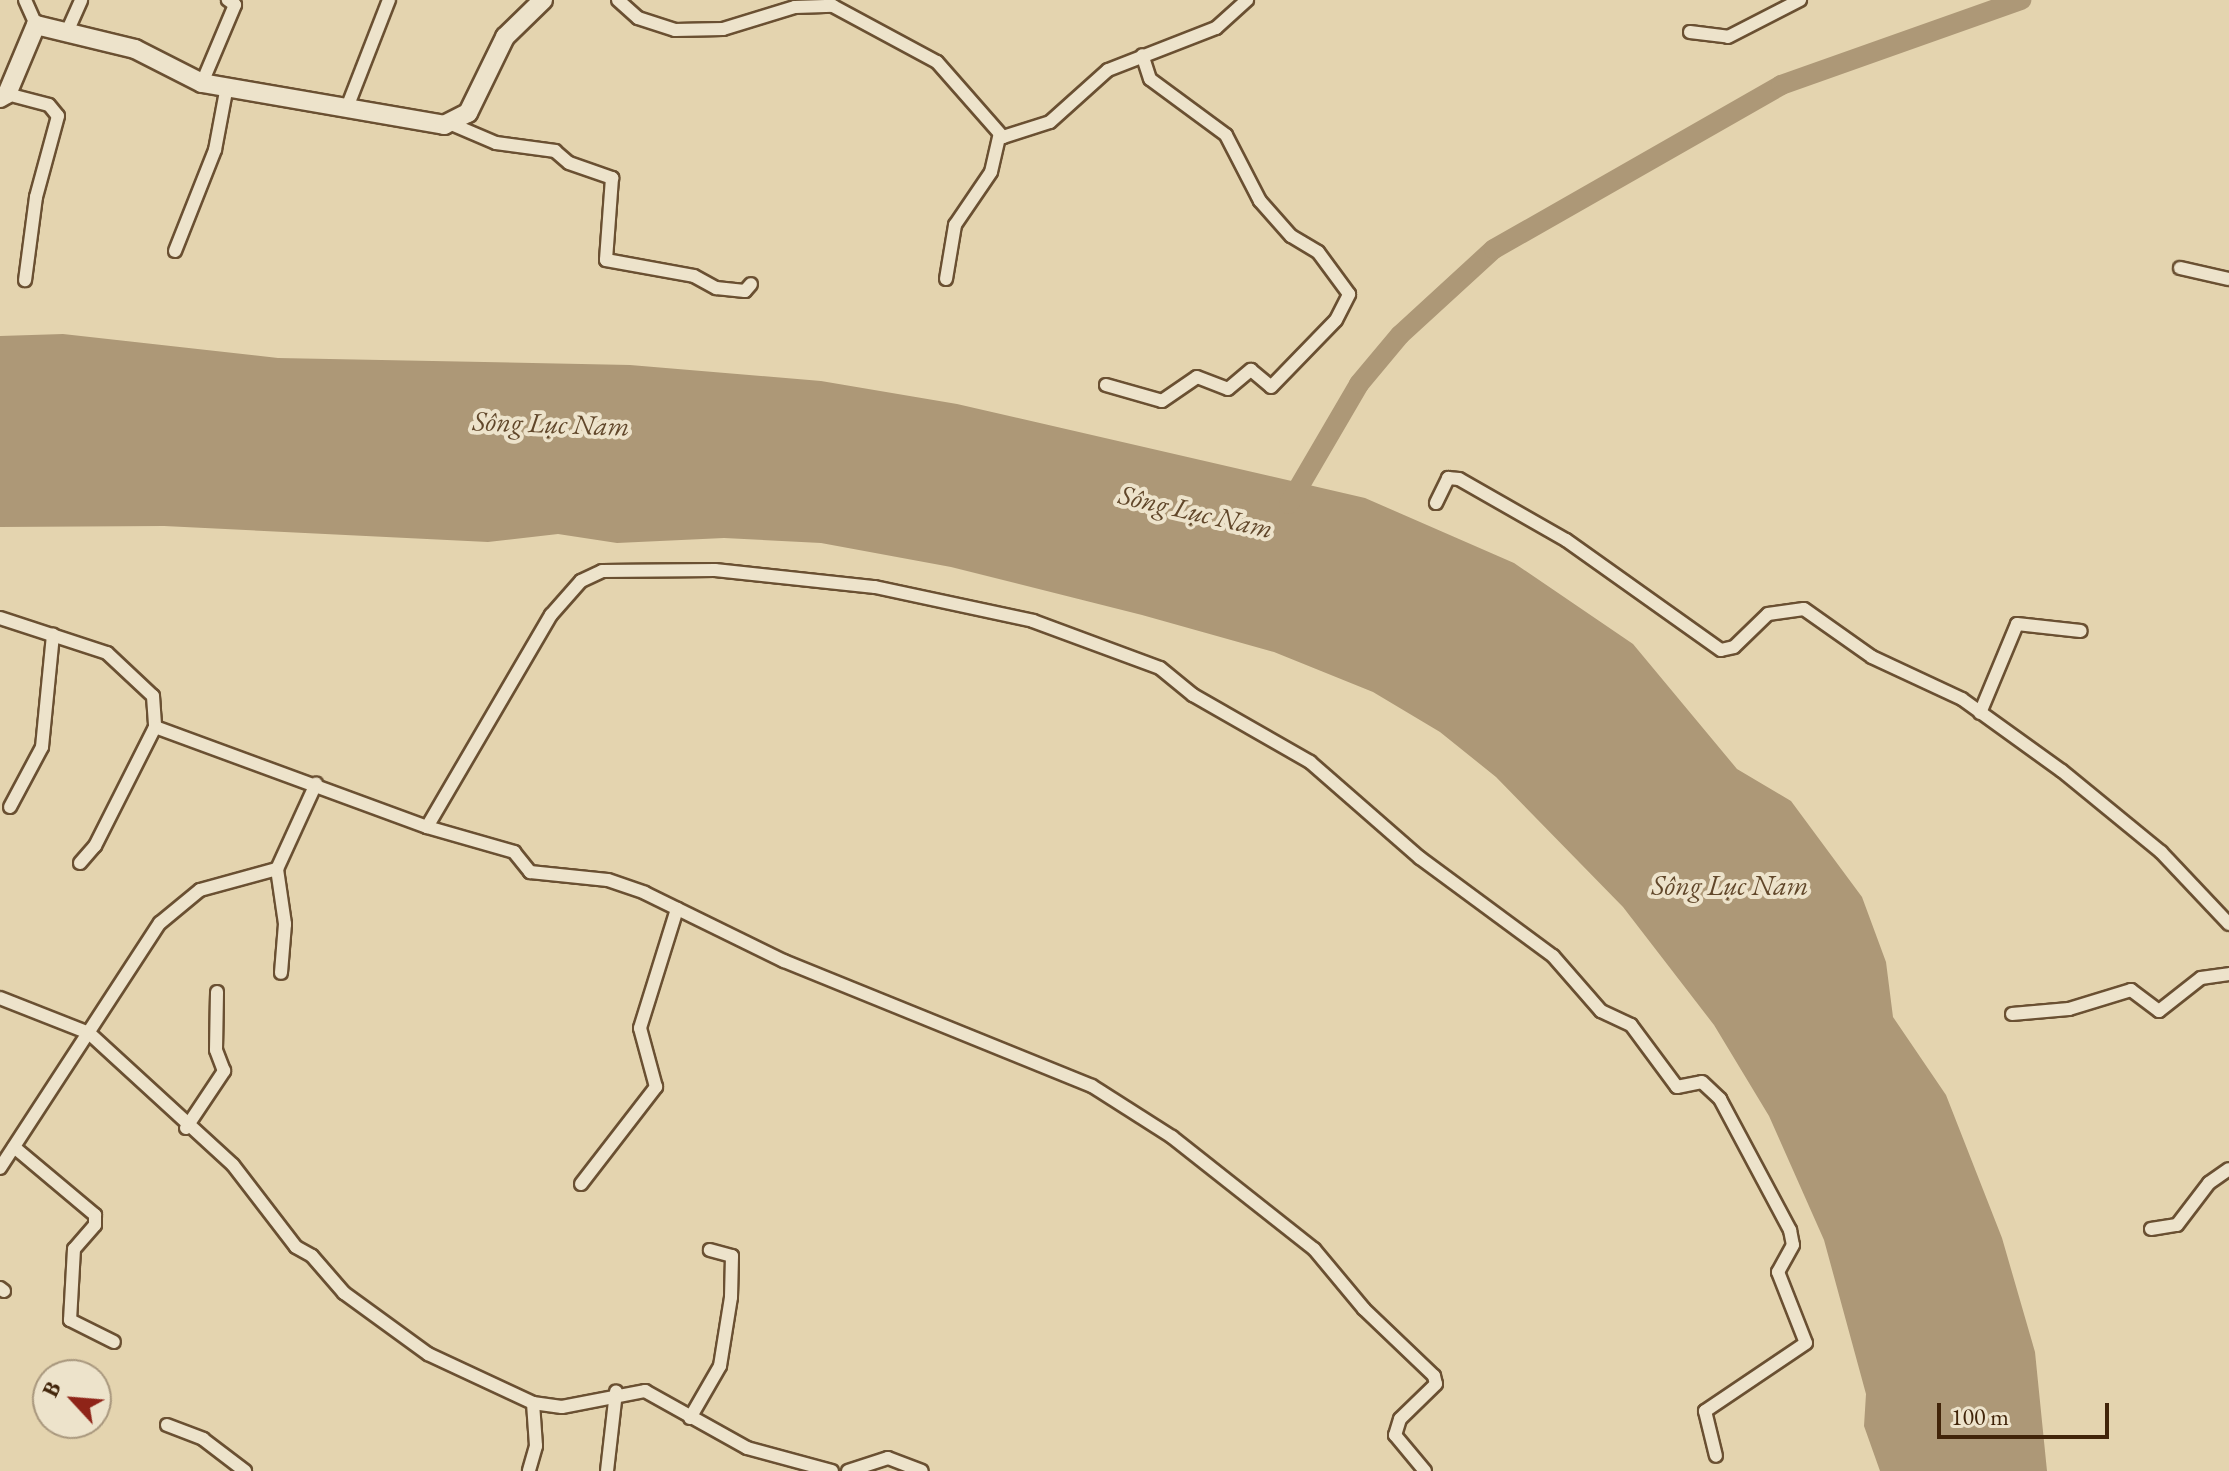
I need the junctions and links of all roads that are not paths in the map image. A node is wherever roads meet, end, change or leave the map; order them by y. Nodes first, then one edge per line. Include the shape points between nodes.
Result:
1 (25, 0) edge
2 (81, 0) edge
3 (228, 0) edge
4 (389, 0) edge
5 (543, 0) edge
6 (618, 0) edge
7 (1247, 0) edge
8 (1800, 0) edge
9 (36, 25) junction
10 (67, 32) junction
11 (1690, 32) dead end
12 (1142, 55) junction
13 (202, 83) junction
14 (227, 86) junction
15 (4, 96) edge
16 (348, 105) junction
17 (449, 123) junction
18 (999, 136) junction
19 (175, 251) dead end
20 (2180, 268) dead end
21 (946, 279) dead end
22 (2229, 279) edge
23 (25, 280) dead end
24 (751, 284) dead end
25 (1106, 385) dead end
26 (1436, 503) dead end
27 (0, 618) edge
28 (2081, 631) dead end
29 (53, 635) junction
30 (1980, 713) junction
31 (155, 727) junction
32 (316, 784) junction
33 (10, 807) dead end
34 (427, 827) junction
35 (80, 863) dead end
36 (277, 869) junction
37 (677, 909) junction
38 (2229, 924) edge
39 (281, 973) dead end
40 (2229, 974) edge
41 (217, 992) dead end
42 (0, 998) edge
43 (2012, 1014) dead end
44 (89, 1033) junction
45 (186, 1128) junction
46 (14, 1147) junction
47 (0, 1168) edge
48 (2229, 1169) edge
49 (581, 1184) dead end
50 (2151, 1229) dead end
51 (710, 1250) dead end
52 (114, 1342) dead end
53 (616, 1392) junction
54 (533, 1403) junction
55 (690, 1418) junction
56 (167, 1425) dead end
57 (1716, 1456) dead end
58 (245, 1471) edge
59 (529, 1471) edge
60 (607, 1471) edge
61 (832, 1471) edge
62 (848, 1471) edge
63 (922, 1471) edge
64 (1425, 1471) edge

1 - 9 street
2 - 10 street
3 - 13 street via 235,5
4 - 16 street
5 - 17 street via 505,37 475,104
6 - 18 street via 638,18 675,30 723,29 795,7 833,6 937,62 974,98
7 - 12 street via 1216,28
8 - 11 street via 1728,37
9 - 10 street
9 - 15 street
10 - 13 street via 135,49
12 - 18 street via 1108,70 1050,122
12 - 25 street via 1150,79 1226,135 1260,201 1291,236 1325,260 1349,294 1336,320 1273,386 1251,370 1228,389 1209,376 1197,377 1162,401
13 - 14 street
14 - 16 street
14 - 19 street via 215,150
15 - 23 street via 49,105 58,116 36,197
16 - 17 street
17 - 24 street via 496,143 555,151 569,163 612,178 606,260 694,276 716,288 745,291
18 - 21 street via 991,172 955,225
20 - 22 street
26 - 30 street via 1448,478 1459,479 1566,540 1713,647 1728,650 1768,614 1798,607 1872,657
27 - 29 street
28 - 30 street via 2017,624
29 - 31 street via 107,653 144,683 156,704
29 - 33 street via 42,747
30 - 38 street via 2117,813
31 - 32 street
31 - 35 street via 95,846
32 - 34 street
32 - 36 street
34 - 37 street via 514,852 530,872 608,880
34 - 57 street via 551,615 581,581 602,571 728,571 875,587 1033,621 1160,668 1193,695 1310,762 1420,858 1553,956 1601,1011 1631,1025 1677,1087 1702,1082 1720,1099 1790,1230 1793,1245 1778,1272 1806,1343 1705,1411
36 - 39 street via 285,924
36 - 44 street via 200,890 180,902
37 - 49 street via 640,1028 656,1087
37 - 64 street via 784,961 1092,1086 1216,1165 1314,1249 1364,1309 1434,1376 1436,1384 1400,1419 1395,1435
40 - 43 street via 2201,978 2159,1011 2131,990 2069,1009
41 - 45 street via 216,1050 224,1071
42 - 44 street
44 - 45 street
44 - 46 street
45 - 54 street via 233,1165 286,1237 344,1293 428,1354
46 - 47 street
46 - 52 street via 95,1215 95,1225 74,1249 70,1320
48 - 50 street via 2209,1183 2177,1225
51 - 55 street via 732,1256 731,1297 720,1366
53 - 54 street via 562,1407
53 - 55 street via 648,1392
53 - 60 street
54 - 59 street via 536,1446
55 - 61 street via 767,1456
56 - 58 street via 203,1439
62 - 63 street via 888,1458

